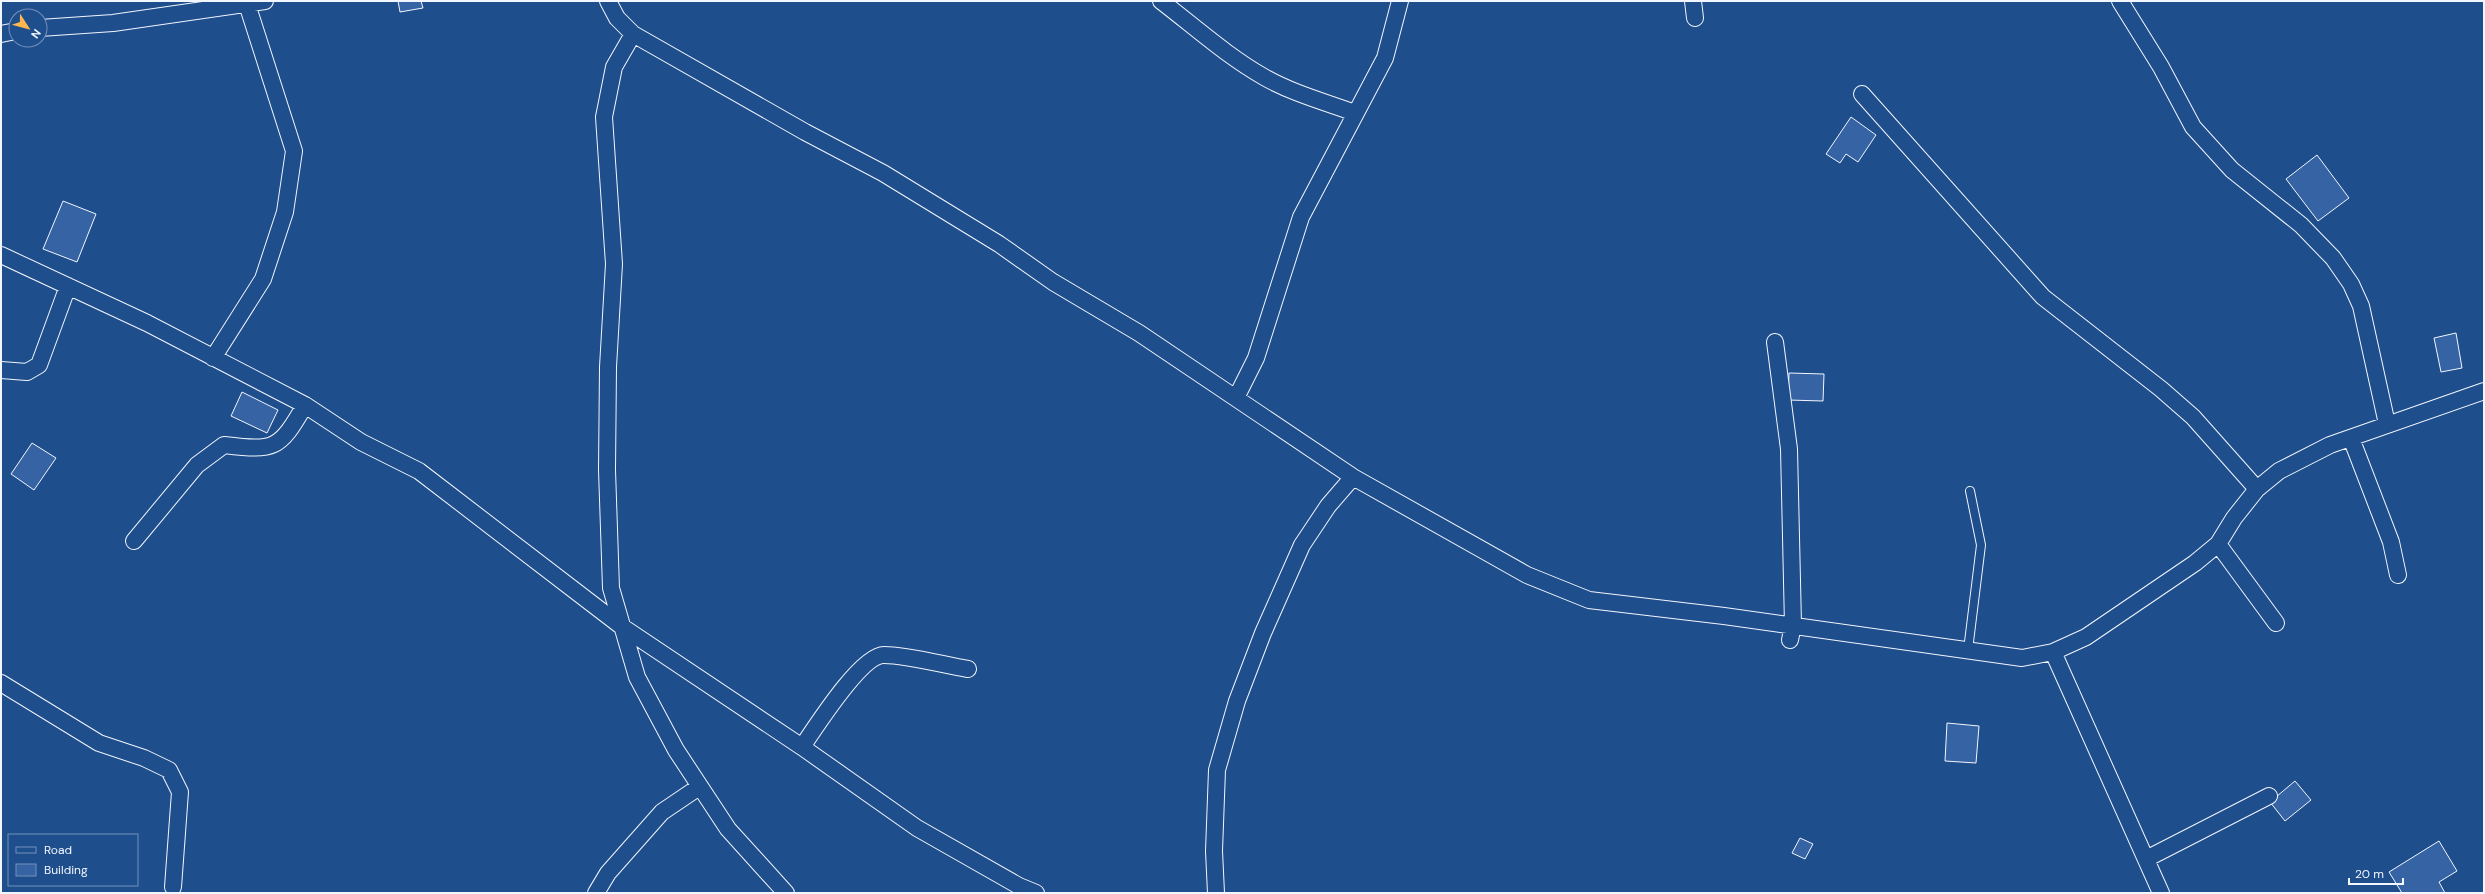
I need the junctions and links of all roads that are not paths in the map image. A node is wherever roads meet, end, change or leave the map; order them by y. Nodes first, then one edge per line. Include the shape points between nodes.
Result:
1 (265, 1) edge
2 (608, 1) edge
3 (1161, 1) edge
4 (1400, 1) edge
5 (1693, 1) edge
6 (2120, 1) edge
7 (247, 4) junction
8 (1695, 18) dead end
9 (48, 27) edge
10 (633, 34) junction
11 (1862, 94) dead end
12 (1355, 113) junction
13 (1, 255) edge
14 (68, 286) junction
15 (1775, 342) dead end
16 (213, 358) junction
17 (1, 370) edge
18 (2484, 391) edge
19 (1236, 398) junction
20 (305, 405) junction
21 (2387, 424) junction
22 (2351, 438) junction
23 (1353, 477) junction
24 (2257, 489) junction
25 (1970, 491) dead end
26 (134, 541) dead end
27 (2218, 544) junction
28 (2398, 575) dead end
29 (2276, 623) dead end
30 (621, 626) junction
31 (1791, 633) junction
32 (1968, 650) junction
33 (2053, 652) junction
34 (968, 669) dead end
35 (1, 683) edge
36 (802, 747) junction
37 (698, 787) junction
38 (2269, 796) dead end
39 (2146, 859) junction
40 (173, 887) dead end
41 (596, 893) edge
42 (786, 893) edge
43 (1036, 893) edge
44 (1216, 893) edge
45 (2161, 893) edge

1 - 7 street
2 - 10 street via 617,18
3 - 12 street via 1219,46 1265,77 1303,95
4 - 12 street via 1385,58
5 - 8 street
6 - 21 street via 2161,67 2193,127 2232,170 2301,224 2333,258 2351,284 2361,306
7 - 9 street via 113,22
7 - 16 street via 294,151 285,212 263,279
10 - 19 street via 804,132 883,173 999,244 1053,282 1139,333
10 - 30 street via 614,67 604,118 614,264 608,366 608,547 611,588
11 - 24 street via 2043,297 2161,388 2193,416
12 - 19 street via 1301,217 1256,358
13 - 14 street
14 - 16 street
14 - 17 street via 39,364 27,372
15 - 31 street via 1788,449
16 - 20 street
18 - 21 street
19 - 23 street
20 - 26 street via 279,443 260,449 224,445 197,465
20 - 30 street via 361,442 419,471
21 - 22 street
22 - 24 street via 2330,445 2279,471
22 - 28 street via 2391,542
23 - 31 street via 1527,575 1589,600
23 - 44 street via 1328,506 1302,545 1263,633 1237,701 1217,770 1214,851
24 - 27 street
25 - 32 lane via 1981,545
27 - 29 street
27 - 33 street via 2134,606 2086,637
30 - 36 street
30 - 37 street via 637,677
31 - 32 street
32 - 33 street via 2022,658
33 - 39 street
34 - 36 street via 882,655 868,662 848,682
35 - 40 street via 99,743 144,758 169,770 180,792
36 - 43 street via 917,828 1018,886
37 - 41 street via 662,812 608,872
37 - 42 street via 728,829
38 - 39 street
39 - 45 street

